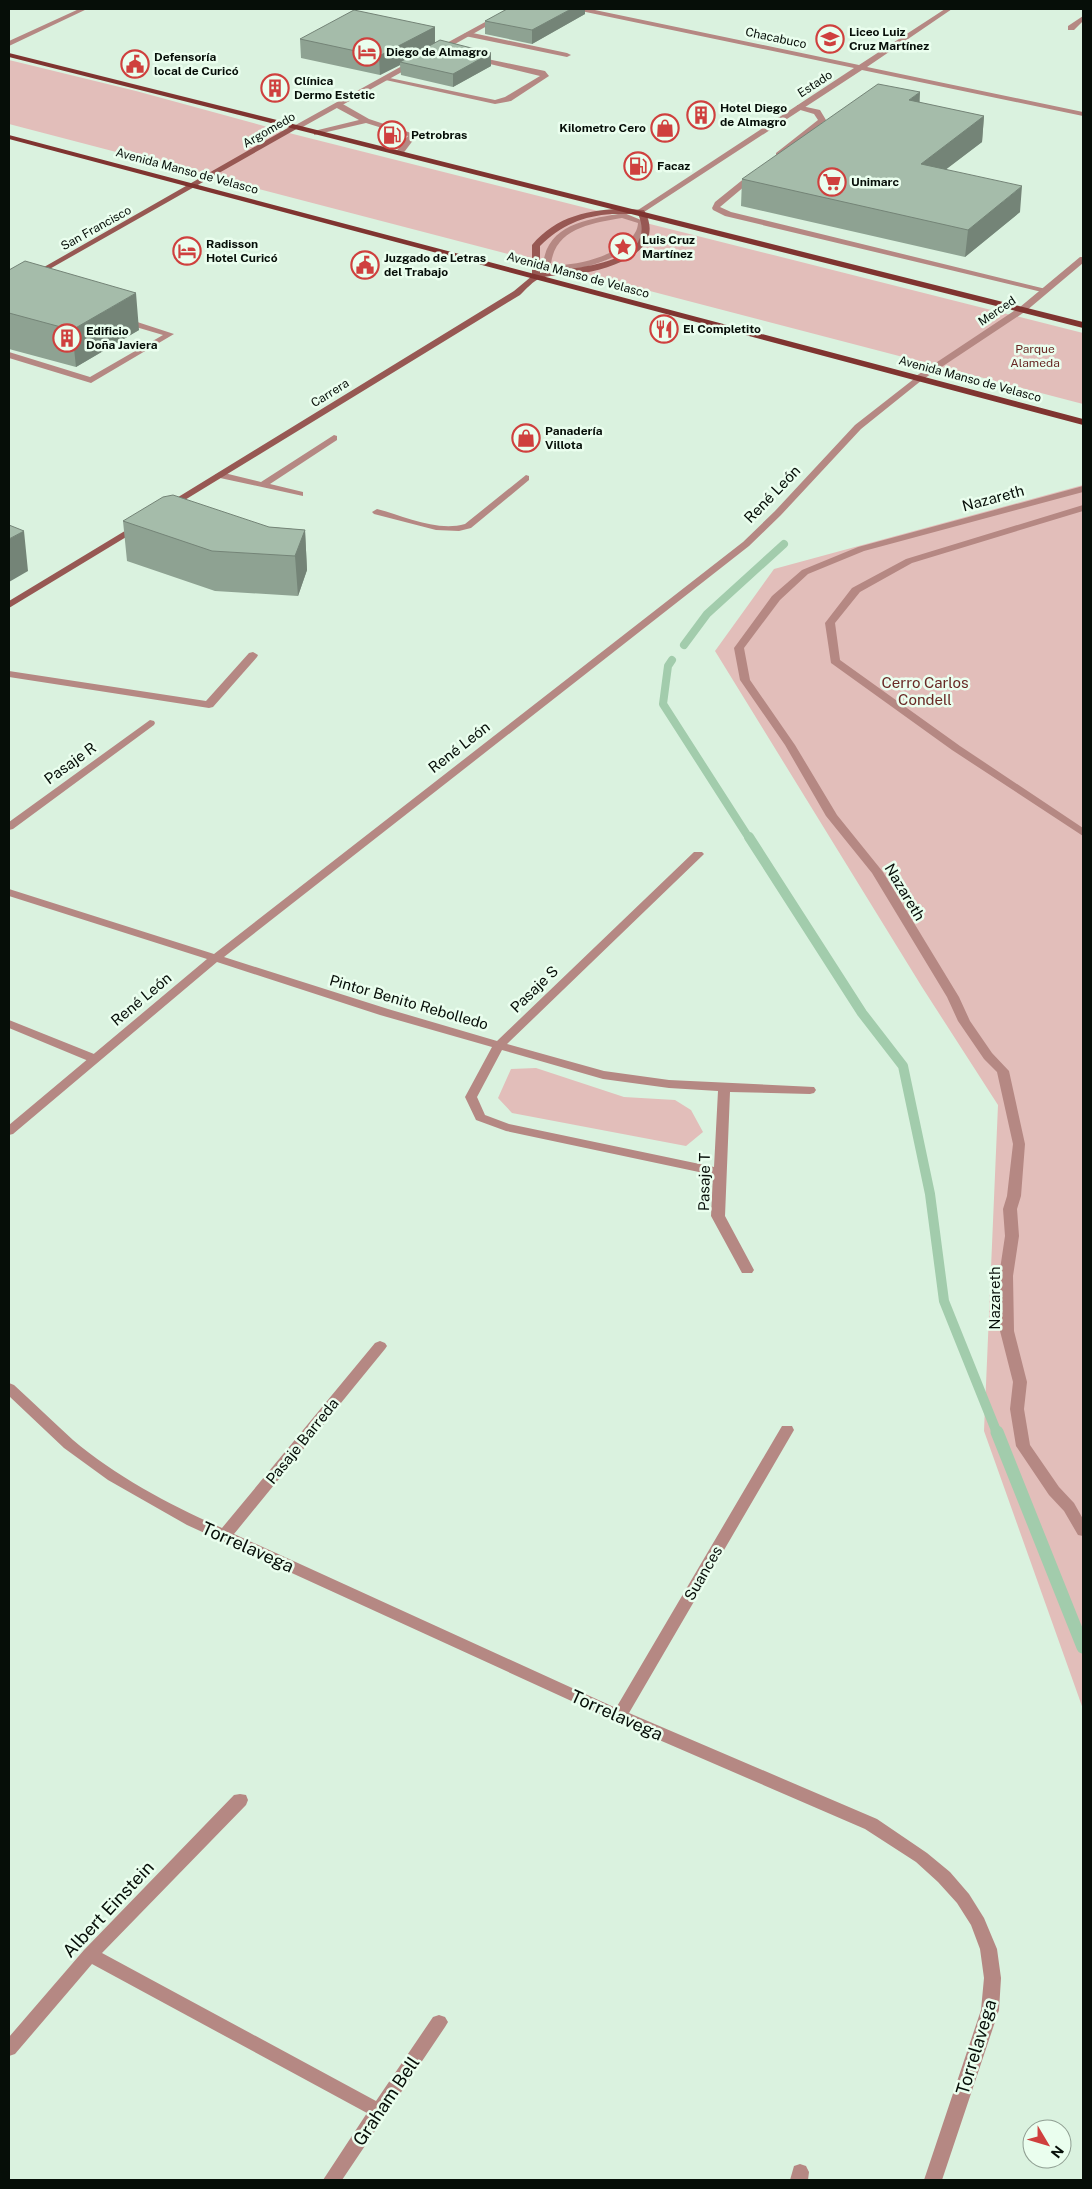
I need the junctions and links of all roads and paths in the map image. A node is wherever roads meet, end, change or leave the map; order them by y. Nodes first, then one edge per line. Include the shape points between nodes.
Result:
1 (84, 9) edge
2 (514, 9) edge
3 (581, 9) edge
4 (949, 9) edge
5 (1083, 18) edge
6 (1071, 28) dead end
7 (468, 34) junction
8 (9, 44) edge
9 (440, 49) junction
10 (432, 53) edge
11 (455, 53) edge
12 (9, 54) edge
13 (464, 55) edge
14 (567, 55) dead end
15 (424, 58) edge
16 (860, 67) junction
17 (385, 79) junction
18 (338, 104) junction
19 (800, 107) junction
20 (1083, 114) edge
21 (366, 121) junction
22 (296, 127) junction
23 (317, 133) junction
24 (9, 137) edge
25 (399, 153) junction
26 (770, 162) edge
27 (762, 168) edge
28 (194, 186) junction
29 (641, 212) junction
30 (628, 218) joint
31 (1083, 259) edge
32 (536, 277) junction
33 (10, 289) edge
34 (22, 290) edge
35 (1046, 290) junction
36 (1023, 310) junction
37 (114, 318) edge
38 (1083, 325) edge
39 (9, 355) edge
40 (919, 378) junction
41 (1083, 422) edge
42 (334, 438) dead end
43 (220, 475) junction
44 (526, 478) dead end
45 (262, 485) junction
46 (1083, 490) edge
47 (300, 494) dead end
48 (1083, 508) edge
49 (161, 511) edge
50 (377, 512) dead end
51 (144, 522) edge
52 (9, 605) edge
53 (253, 655) dead end
54 (9, 674) edge
55 (150, 723) dead end
56 (9, 827) edge
57 (1083, 833) edge
58 (698, 854) dead end
59 (9, 892) edge
60 (214, 959) junction
61 (9, 1024) edge
62 (499, 1045) junction
63 (95, 1059) junction
64 (724, 1088) junction
65 (810, 1090) dead end
66 (9, 1131) edge
67 (720, 1172) junction
68 (747, 1270) dead end
69 (380, 1346) dead end
70 (9, 1388) edge
71 (787, 1430) dead end
72 (1083, 1531) edge
73 (224, 1536) junction
74 (619, 1716) junction
75 (240, 1800) dead end
76 (90, 1955) junction
77 (439, 2022) dead end
78 (9, 2050) edge
79 (378, 2111) junction
80 (332, 2180) edge
81 (933, 2180) edge

1 - 8 street
2 - 7 street
3 - 16 street, Chacabuco
4 - 16 street, Estado
5 - 6 street
7 - 9 street
7 - 14 street
9 - 10 street
9 - 11 street
12 - 22 main road
13 - 17 street via 542,72 545,76 504,101 495,102
15 - 17 street, Argomedo
16 - 19 street, Estado
16 - 20 street, Chacabuco
17 - 18 street, Argomedo
18 - 21 street
18 - 22 street, Argomedo
19 - 26 street via 817,112 822,120
19 - 29 street, Estado
21 - 23 street
21 - 25 street via 413,135
22 - 23 main road
22 - 28 main road, Argomedo
23 - 25 main road
24 - 28 main road, Avenida Manso de Velasco
25 - 29 main road
27 - 35 street via 716,208 728,214
28 - 32 main road, Avenida Manso de Velasco
28 - 33 main road, San Francisco
29 - 32 main road via 588,214 548,232 536,245
29 - 32 main road via 648,234 644,242 628,255 593,268
29 - 36 main road
30 - 30 street via 642,222 640,234 622,250 580,265 559,268 547,265 553,244 575,227 624,214
31 - 35 street, Merced
32 - 40 main road, Avenida Manso de Velasco
32 - 43 main road, Carrera via 517,293
33 - 34 street
35 - 36 street, Merced
36 - 38 main road
36 - 40 street, Merced
37 - 39 street via 170,334 90,380
40 - 41 main road, Avenida Manso de Velasco
40 - 60 street, René León via 858,427 746,544
42 - 45 street
43 - 45 street
43 - 49 main road, Carrera
44 - 50 street via 459,530
45 - 47 street
46 - 72 street, Nazareth via 861,549 805,572 776,598 739,648 745,680 832,816 877,872 953,997 964,1021 988,1056 1003,1071 1018,1144 1006,1276 1007,1331 1020,1382 1018,1418 1023,1446 1070,1507
48 - 57 street via 908,561 856,590 830,623 835,661 956,748
51 - 52 main road
53 - 54 street via 209,705
55 - 56 street, Pasaje R
58 - 62 street, Pasaje S
59 - 60 street, Pintor Benito Rebolledo
60 - 62 street, Pintor Benito Rebolledo
60 - 63 street, René León
61 - 63 street
62 - 64 street, Pintor Benito Rebolledo via 603,1075
62 - 67 street, Pasaje S via 471,1097 480,1117 506,1127
63 - 66 street, René León
64 - 65 street, Pintor Benito Rebolledo
64 - 67 street, Pasaje T
67 - 68 street, Pasaje T via 718,1216
69 - 73 street, Pasaje Barreda
70 - 73 street, Torrelavega via 69,1444 113,1476
71 - 74 street, Suances
73 - 74 street, Torrelavega
74 - 81 street, Torrelavega via 872,1824 932,1864 968,1904 990,1948 994,1990
75 - 76 street, Albert Einstein
76 - 78 street, Albert Einstein
76 - 79 street
77 - 79 street, Graham Bell
79 - 80 street, Graham Bell

